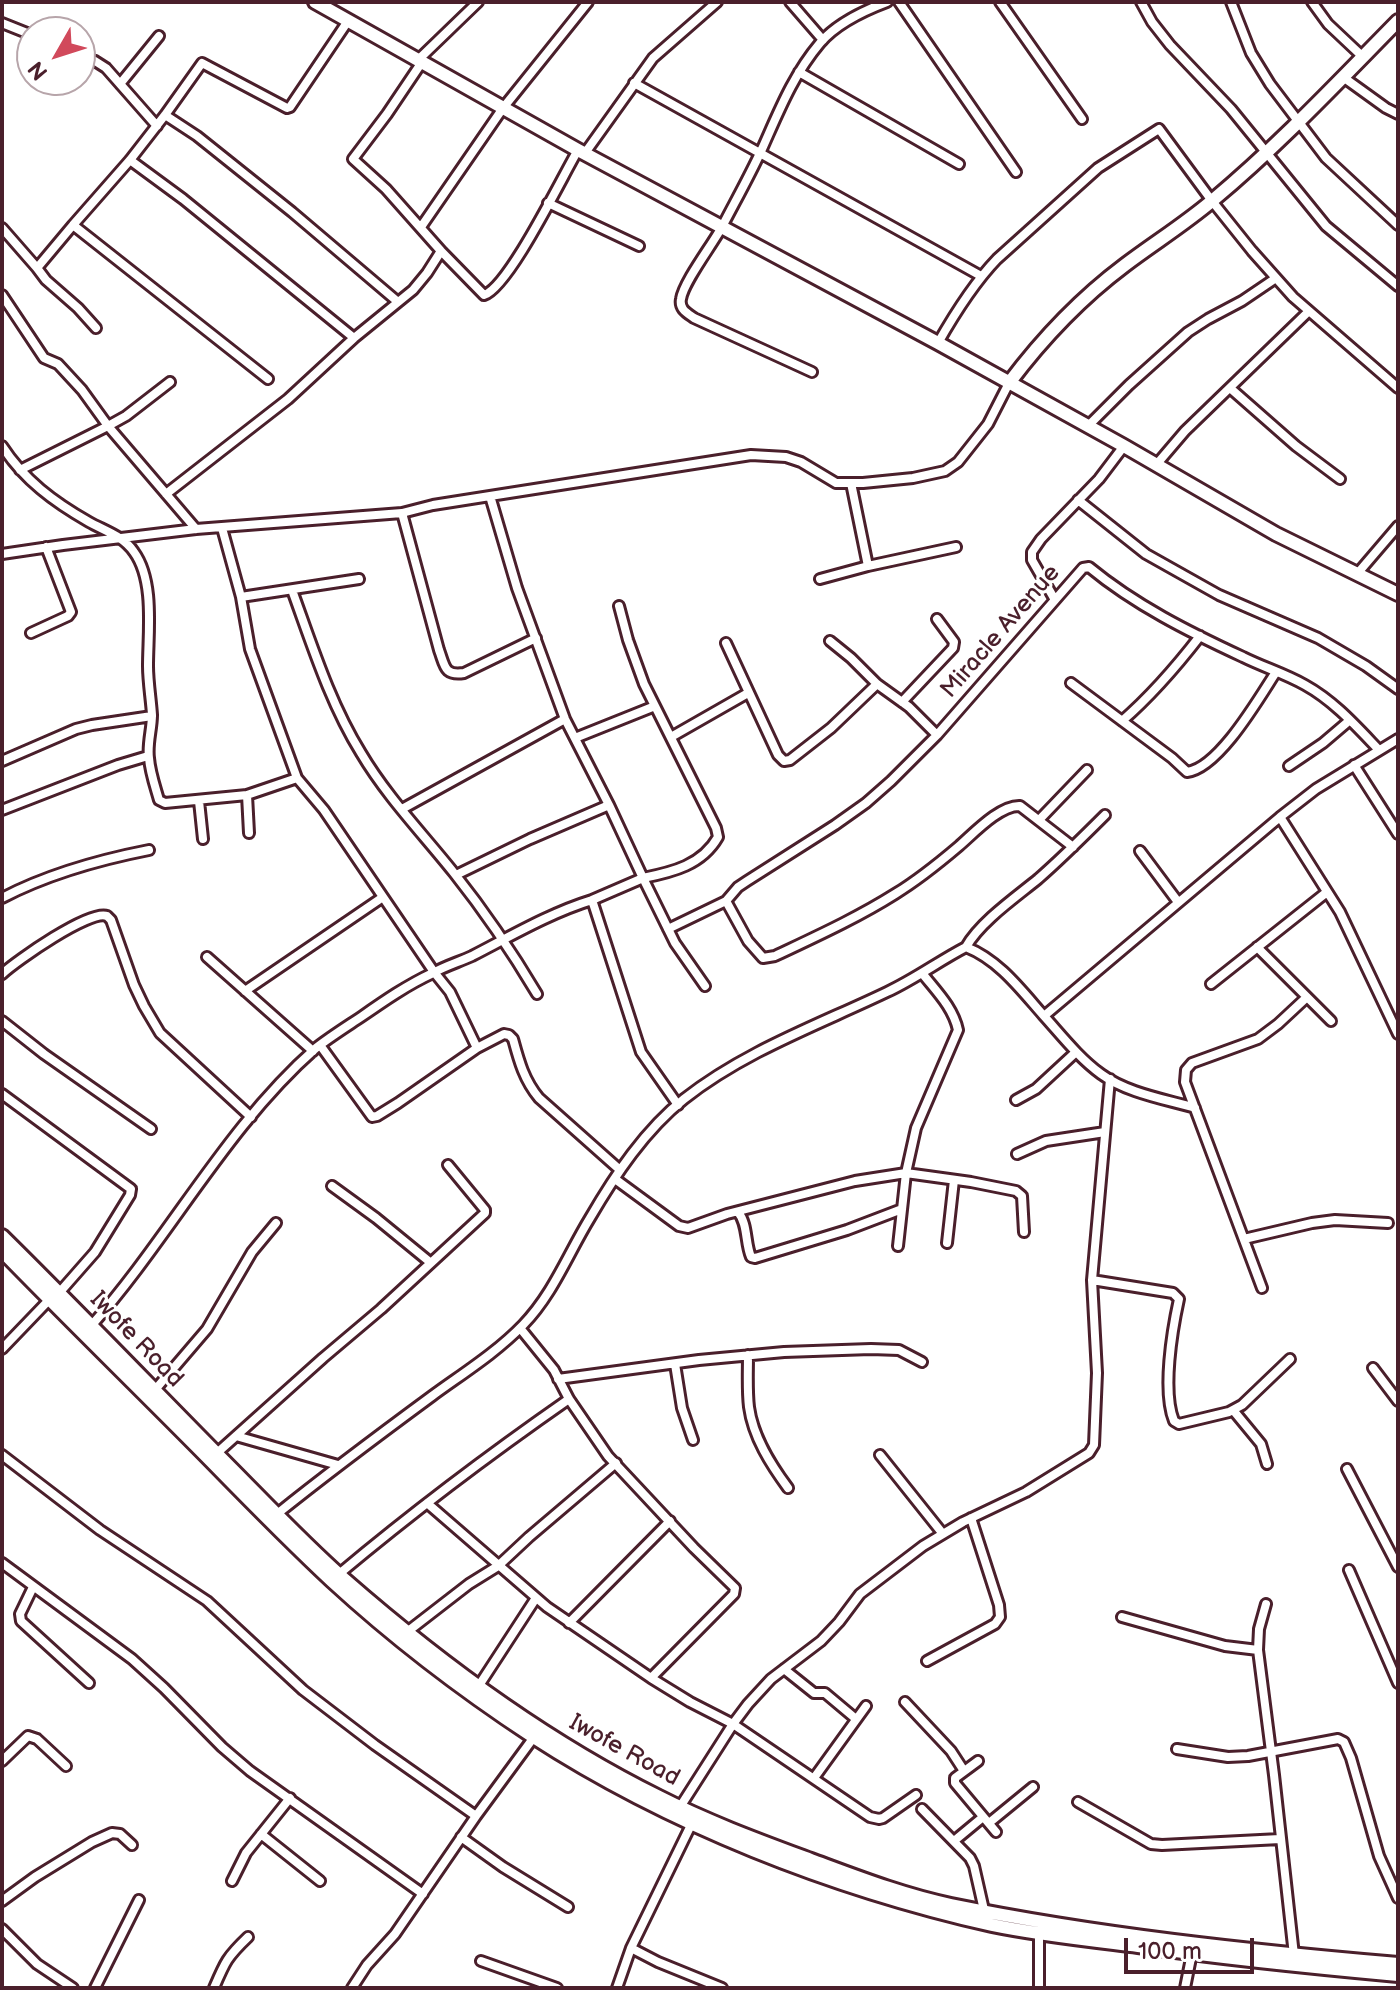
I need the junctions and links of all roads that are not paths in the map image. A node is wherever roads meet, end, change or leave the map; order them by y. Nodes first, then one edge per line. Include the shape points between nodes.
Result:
1 (315, 2) edge
2 (478, 2) edge
3 (588, 2) edge
4 (717, 2) edge
5 (790, 2) edge
6 (887, 2) edge
7 (899, 2) edge
8 (1000, 2) edge
9 (1141, 2) edge
10 (1231, 2) edge
11 (1312, 2) edge
12 (348, 21) junction
13 (1398, 21) edge
14 (159, 36) dead end
15 (823, 40) junction
16 (1363, 57) junction
17 (420, 61) junction
18 (96, 62) edge
19 (799, 72) junction
20 (1343, 77) junction
21 (634, 83) junction
22 (120, 84) junction
23 (503, 108) junction
24 (1398, 114) edge
25 (165, 115) junction
26 (1082, 119) dead end
27 (1299, 121) junction
28 (157, 126) junction
29 (581, 152) junction
30 (760, 152) junction
31 (1266, 152) junction
32 (130, 160) junction
33 (959, 164) dead end
34 (1016, 172) dead end
35 (1212, 201) junction
36 (548, 203) junction
37 (73, 225) junction
38 (1398, 225) edge
39 (421, 227) junction
40 (2, 228) edge
41 (722, 228) junction
42 (639, 246) dead end
43 (441, 251) junction
44 (37, 268) junction
45 (981, 276) junction
46 (1276, 278) junction
47 (1398, 286) edge
48 (2, 295) edge
49 (398, 302) junction
50 (1309, 311) junction
51 (96, 328) dead end
52 (354, 338) junction
53 (938, 343) junction
54 (812, 372) dead end
55 (268, 379) dead end
56 (170, 382) dead end
57 (1009, 383) junction
58 (1230, 388) junction
59 (1398, 388) edge
60 (108, 426) junction
61 (1088, 426) junction
62 (2, 446) edge
63 (1124, 446) junction
64 (1156, 465) junction
65 (20, 470) junction
66 (1340, 479) dead end
67 (851, 483) junction
68 (166, 494) junction
69 (490, 496) junction
70 (1078, 500) junction
71 (402, 513) junction
72 (1398, 526) edge
73 (222, 528) junction
74 (196, 529) junction
75 (120, 538) junction
76 (46, 547) junction
77 (956, 547) dead end
78 (2, 554) edge
79 (868, 566) junction
80 (1357, 574) junction
81 (359, 579) dead end
82 (820, 579) dead end
83 (292, 590) junction
84 (1398, 594) edge
85 (241, 597) junction
86 (1055, 600) junction
87 (619, 606) dead end
88 (937, 619) dead end
89 (31, 633) dead end
90 (1200, 636) junction
91 (536, 638) junction
92 (830, 641) dead end
93 (726, 643) dead end
94 (1276, 672) junction
95 (1071, 683) dead end
96 (877, 684) junction
97 (1398, 689) edge
98 (748, 693) junction
99 (902, 702) junction
100 (655, 706) junction
101 (152, 716) junction
102 (565, 719) junction
103 (1350, 720) junction
104 (1122, 721) junction
105 (937, 735) junction
106 (671, 737) junction
107 (575, 738) junction
108 (1398, 739) edge
109 (1379, 750) junction
110 (148, 756) junction
111 (2, 761) edge
112 (1354, 765) junction
113 (1289, 766) dead end
114 (1087, 770) dead end
115 (297, 778) junction
116 (247, 795) junction
117 (199, 801) junction
118 (609, 805) junction
119 (402, 809) junction
120 (2, 810) edge
121 (1105, 815) dead end
122 (1280, 817) junction
123 (1039, 820) junction
124 (249, 833) dead end
125 (1398, 834) edge
126 (203, 839) dead end
127 (1073, 847) junction
128 (149, 850) dead end
129 (1140, 851) dead end
130 (456, 875) junction
131 (643, 878) junction
132 (1327, 892) junction
133 (383, 897) junction
134 (2, 898) edge
135 (592, 900) junction
136 (726, 901) junction
137 (1178, 902) junction
138 (668, 929) junction
139 (504, 940) junction
140 (966, 947) junction
141 (1257, 947) junction
142 (207, 957) dead end
143 (434, 972) junction
144 (922, 973) junction
145 (2, 974) edge
146 (1211, 984) dead end
147 (705, 986) dead end
148 (245, 991) junction
149 (537, 994) dead end
150 (1307, 997) junction
151 (1044, 1016) junction
152 (2, 1021) edge
153 (1331, 1021) dead end
154 (1398, 1034) edge
155 (320, 1045) junction
156 (477, 1048) junction
157 (313, 1051) junction
158 (1076, 1052) junction
159 (1110, 1079) junction
160 (2, 1094) edge
161 (1016, 1100) dead end
162 (678, 1105) junction
163 (1195, 1108) junction
164 (251, 1117) junction
165 (151, 1129) dead end
166 (1105, 1132) junction
167 (1017, 1154) dead end
168 (448, 1165) dead end
169 (620, 1170) junction
170 (906, 1173) junction
171 (615, 1179) junction
172 (954, 1180) junction
173 (332, 1186) dead end
174 (902, 1209) junction
175 (738, 1212) junction
176 (276, 1223) dead end
177 (1388, 1223) dead end
178 (1024, 1232) dead end
179 (2, 1236) edge
180 (1244, 1239) junction
181 (947, 1243) dead end
182 (898, 1246) dead end
183 (2, 1251) edge
184 (431, 1263) junction
185 (1092, 1280) junction
186 (1262, 1288) dead end
187 (54, 1296) junction
188 (91, 1326) junction
189 (520, 1328) junction
190 (2, 1349) edge
191 (748, 1355) junction
192 (1290, 1359) dead end
193 (922, 1362) dead end
194 (675, 1364) junction
195 (1373, 1368) dead end
196 (558, 1379) junction
197 (154, 1391) junction
198 (569, 1399) junction
199 (1398, 1401) edge
200 (1233, 1410) junction
201 (236, 1436) junction
202 (693, 1440) dead end
203 (217, 1453) junction
204 (2, 1455) edge
205 (880, 1455) dead end
206 (616, 1463) junction
207 (1267, 1464) dead end
208 (338, 1465) junction
209 (1347, 1469) dead end
210 (788, 1488) dead end
211 (427, 1503) junction
212 (277, 1514) junction
213 (971, 1518) junction
214 (670, 1521) junction
215 (943, 1534) junction
216 (2, 1563) edge
217 (498, 1566) junction
218 (1398, 1567) edge
219 (1349, 1570) dead end
220 (339, 1574) junction
221 (33, 1587) junction
222 (536, 1598) junction
223 (1266, 1604) dead end
224 (1122, 1617) dead end
225 (384, 1619) junction
226 (569, 1623) junction
227 (407, 1632) junction
228 (1258, 1650) junction
229 (927, 1661) dead end
230 (784, 1669) junction
231 (651, 1678) junction
232 (89, 1683) dead end
233 (1398, 1683) edge
234 (478, 1687) junction
235 (905, 1702) dead end
236 (866, 1706) dead end
237 (856, 1719) junction
238 (733, 1724) junction
239 (534, 1737) junction
240 (1177, 1749) dead end
241 (1271, 1752) junction
242 (2, 1761) edge
243 (978, 1761) dead end
244 (66, 1766) dead end
245 (964, 1771) junction
246 (814, 1778) junction
247 (1033, 1787) dead end
248 (916, 1795) dead end
249 (290, 1798) junction
250 (1078, 1802) dead end
251 (680, 1807) junction
252 (922, 1809) dead end
253 (476, 1816) junction
254 (986, 1820) junction
255 (692, 1823) junction
256 (996, 1832) dead end
257 (261, 1834) junction
258 (461, 1837) junction
259 (1280, 1839) junction
260 (954, 1841) junction
261 (132, 1845) dead end
262 (232, 1881) dead end
263 (320, 1881) dead end
264 (423, 1894) junction
265 (1398, 1898) edge
266 (139, 1900) dead end
267 (2, 1901) edge
268 (568, 1907) dead end
269 (984, 1910) junction
270 (2, 1929) edge
271 (1039, 1933) junction
272 (248, 1937) dead end
273 (631, 1948) junction
274 (1192, 1953) junction
275 (1294, 1955) junction
276 (481, 1961) dead end
277 (1398, 1964) edge
278 (1398, 1975) edge
279 (73, 1988) edge
280 (95, 1988) edge
281 (214, 1988) edge
282 (352, 1988) edge
283 (557, 1988) edge
284 (617, 1988) edge
285 (722, 1988) edge
286 (1039, 1988) edge
287 (1185, 1988) edge

1 - 12 street
2 - 17 street
3 - 23 street
4 - 21 street via 653,58
5 - 15 street
6 - 15 street via 858,14
7 - 34 street
8 - 26 street
9 - 31 street via 1161,34
10 - 27 street via 1251,53
11 - 16 street
12 - 17 street
12 - 25 street via 290,107 202,63
13 - 16 street
14 - 22 street
15 - 19 street
16 - 20 street
17 - 23 street
17 - 39 street via 353,159
18 - 22 street
19 - 30 street
19 - 33 street
20 - 24 street
20 - 27 street
21 - 29 street
21 - 30 street
22 - 28 street
23 - 29 street
23 - 39 street
25 - 28 street
25 - 49 street via 284,205
27 - 31 street
27 - 38 street via 1326,158
28 - 32 street
29 - 36 street
29 - 41 street
30 - 41 street
30 - 45 street
31 - 35 street
31 - 47 street via 1326,226
32 - 37 street
32 - 52 street
35 - 45 street via 1159,129 1098,168
35 - 46 street
35 - 57 street via 1084,301
36 - 42 street
36 - 43 street via 512,266 489,294 484,295
37 - 44 street
37 - 55 street
39 - 43 street
40 - 44 street
41 - 53 street
41 - 54 street via 687,285 682,309
43 - 49 street
44 - 51 street
45 - 53 street
46 - 50 street
46 - 61 street via 1188,332
48 - 60 street via 44,358 63,369
49 - 52 street
50 - 58 street
50 - 59 street
52 - 68 street via 278,408
53 - 57 street
56 - 60 street
57 - 61 street
57 - 67 street via 988,424 945,471
58 - 64 street
58 - 66 street
60 - 65 street
60 - 68 street
61 - 63 street
62 - 65 street
63 - 64 street
63 - 70 street
64 - 80 street
65 - 75 street via 57,503
67 - 69 street via 836,483 786,457 751,455
67 - 79 street
68 - 74 street
69 - 71 street
69 - 91 street
70 - 86 street via 1032,552
70 - 97 street via 1146,554 1219,595 1318,638
71 - 73 street
71 - 91 street via 447,671 464,673
72 - 80 street
73 - 74 street
73 - 85 street
74 - 75 street
75 - 76 street
75 - 101 street via 143,569
76 - 78 street
76 - 89 street via 71,612
77 - 79 street
79 - 82 street
80 - 84 street
81 - 83 street
83 - 85 street
83 - 119 street via 347,729
85 - 115 street via 250,649
86 - 90 street, Miracle Avenue via 1079,571 1089,567
86 - 105 street, Miracle Avenue
87 - 100 street
88 - 99 street via 953,648
90 - 94 street, Miracle Avenue
90 - 104 street
91 - 102 street
92 - 96 street
93 - 98 street
94 - 103 street, Miracle Avenue via 1305,685
94 - 104 street via 1237,731 1195,771 1187,772
95 - 104 street
96 - 98 street via 786,761 778,755
96 - 99 street
98 - 106 street
99 - 105 street
100 - 106 street
100 - 107 street
101 - 110 street
101 - 111 street via 76,729
102 - 107 street
102 - 119 street
103 - 109 street, Miracle Avenue
103 - 113 street
105 - 136 street, Miracle Avenue via 866,803 738,887
106 - 131 street via 718,837 696,861
107 - 118 street
108 - 109 street
109 - 112 street
110 - 117 street via 159,800
110 - 120 street
112 - 122 street
112 - 125 street
114 - 123 street
115 - 116 street
115 - 133 street
116 - 117 street
116 - 124 street
117 - 126 street
118 - 130 street
118 - 131 street
119 - 130 street
121 - 127 street
122 - 132 street
122 - 137 street
123 - 127 street
123 - 136 street via 1020,806 995,815 897,893 775,956 763,958
127 - 140 street
128 - 134 street via 84,866
129 - 137 street
130 - 139 street
131 - 135 street
131 - 138 street
132 - 141 street
132 - 154 street
133 - 143 street
133 - 148 street
135 - 139 street
135 - 162 street via 641,1052
136 - 138 street, Miracle Avenue
137 - 151 street
138 - 147 street
139 - 143 street
139 - 149 street
140 - 144 street
140 - 151 street via 1008,976
141 - 146 street
141 - 150 street
142 - 148 street
143 - 155 street
143 - 156 street via 450,992
144 - 162 street via 763,1048
144 - 170 street via 947,1004 958,1030 916,1128
145 - 164 street via 84,921 108,917 134,985 160,1033
148 - 157 street
150 - 153 street
150 - 163 street via 1258,1039 1192,1063 1185,1082
151 - 158 street
152 - 165 street
155 - 156 street via 372,1117
155 - 157 street
156 - 169 street via 509,1035 534,1092
157 - 164 street
158 - 159 street
158 - 161 street
159 - 163 street
159 - 166 street
160 - 187 street via 131,1189 95,1252
162 - 169 street
163 - 180 street
164 - 188 street
166 - 167 street via 1046,1141
166 - 185 street
168 - 184 street via 485,1213
169 - 171 street
170 - 172 street
170 - 174 street
170 - 175 street
171 - 175 street via 679,1226 688,1228
171 - 189 street via 553,1286
172 - 178 street via 1020,1193
172 - 181 street
173 - 184 street
174 - 175 street via 755,1258
174 - 182 street
176 - 197 street via 252,1252 207,1329
177 - 180 street via 1335,1220
179 - 187 street, Iwofe Road
180 - 186 street
183 - 187 street, Iwofe Road
184 - 201 street
185 - 200 street via 1173,1293 1179,1299 1170,1354 1174,1421 1187,1423
185 - 213 street via 1094,1445 1060,1471
187 - 188 street, Iwofe Road
187 - 190 street
187 - 225 street, Iwofe Road via 265,1516 331,1580
188 - 197 street, Iwofe Road
189 - 196 street
189 - 208 street
191 - 193 street via 899,1350
191 - 194 street
191 - 210 street via 749,1409 770,1464
192 - 200 street
194 - 196 street
194 - 202 street
195 - 199 street
196 - 198 street
197 - 203 street, Iwofe Road
198 - 206 street
198 - 211 street
200 - 207 street via 1261,1444
201 - 203 street
201 - 208 street
203 - 212 street, Iwofe Road
204 - 253 street via 100,1530 207,1601 303,1690
205 - 215 street
206 - 214 street
206 - 217 street
208 - 212 street
209 - 218 street
211 - 217 street
211 - 220 street
212 - 220 street, Iwofe Road
213 - 215 street
213 - 229 street via 1000,1617
214 - 226 street
214 - 231 street via 735,1588
215 - 230 street via 860,1594 821,1641
216 - 221 street
217 - 222 street
217 - 227 street
219 - 233 street
220 - 225 street, Iwofe Road
221 - 232 street via 21,1621
221 - 249 street via 132,1659 222,1747
222 - 226 street
222 - 234 street
223 - 228 street
224 - 228 street
225 - 227 street, Iwofe Road
225 - 239 street, Iwofe Road via 464,1688
226 - 231 street
227 - 234 street, Iwofe Road
228 - 241 street
230 - 237 street
230 - 238 street
231 - 238 street
234 - 251 street, Iwofe Road via 603,1767
235 - 245 street
236 - 237 street
237 - 246 street
238 - 246 street
238 - 251 street
239 - 253 street
239 - 255 street, Iwofe Road
240 - 241 street via 1228,1757
241 - 259 street
241 - 265 street via 1344,1742 1379,1856
242 - 244 street via 28,1736
243 - 245 street
245 - 254 street via 955,1783
246 - 248 street via 879,1819
247 - 254 street
249 - 257 street
249 - 264 street
250 - 259 street via 1151,1844
251 - 269 street, Iwofe Road via 872,1882
252 - 260 street
253 - 258 street
254 - 256 street
254 - 260 street
255 - 271 street, Iwofe Road via 869,1891
255 - 273 street
257 - 262 street
257 - 263 street
258 - 264 street
258 - 268 street
259 - 275 street
260 - 269 street via 974,1866
261 - 267 street via 112,1833
264 - 282 street
266 - 280 street
269 - 275 street, Iwofe Road via 1056,1925
270 - 279 street via 37,1964
271 - 274 street, Iwofe Road
271 - 286 street
272 - 281 street via 223,1964
273 - 284 street
273 - 285 street
274 - 278 street, Iwofe Road
274 - 287 street
275 - 277 street, Iwofe Road
276 - 283 street

